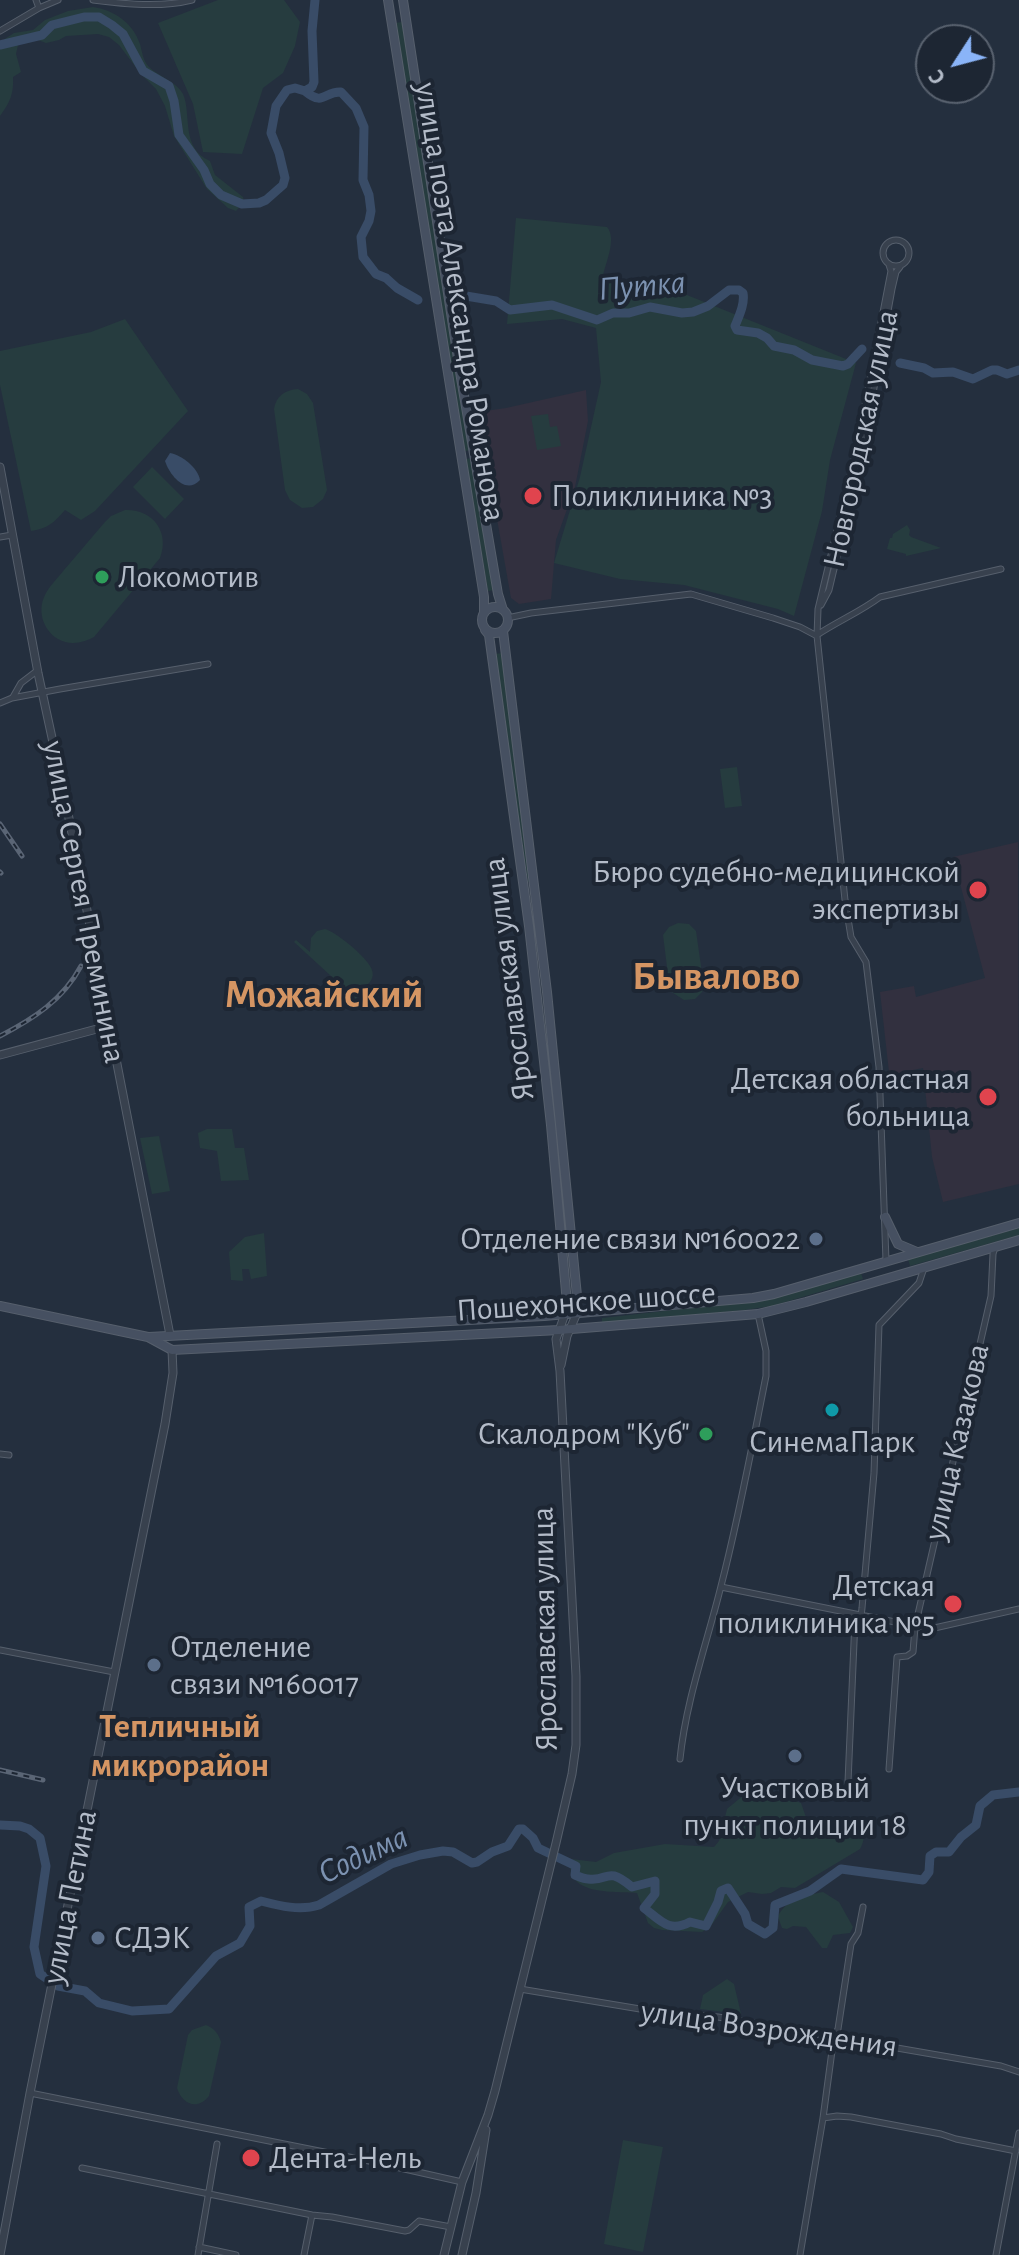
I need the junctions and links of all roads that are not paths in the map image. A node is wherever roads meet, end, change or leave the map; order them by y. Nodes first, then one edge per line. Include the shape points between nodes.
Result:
1 (36, 0) edge
2 (58, 0) edge
3 (94, 0) edge
4 (192, 0) edge
5 (388, 0) edge
6 (403, 0) edge
7 (103, 1) edge
8 (39, 8) junction
9 (0, 31) edge
10 (889, 265) junction
11 (900, 267) junction
12 (0, 467) edge
13 (12, 535) junction
14 (0, 537) edge
15 (1001, 569) dead end
16 (818, 609) junction
17 (503, 610) junction
18 (484, 612) junction
19 (512, 617) dead end
20 (485, 630) junction
21 (503, 631) junction
22 (817, 636) junction
23 (208, 664) dead end
24 (38, 670) junction
25 (43, 692) junction
26 (12, 698) junction
27 (0, 703) edge
28 (108, 1026) junction
29 (0, 1055) edge
30 (560, 1175) junction
31 (885, 1217) junction
32 (1019, 1223) edge
33 (1019, 1240) edge
34 (996, 1246) junction
35 (913, 1253) junction
36 (886, 1262) junction
37 (920, 1268) junction
38 (857, 1270) junction
39 (889, 1278) junction
40 (863, 1285) junction
41 (0, 1306) edge
42 (599, 1311) junction
43 (577, 1313) junction
44 (565, 1314) junction
45 (758, 1314) junction
46 (532, 1316) junction
47 (599, 1327) junction
48 (570, 1329) junction
49 (559, 1330) junction
50 (281, 1331) junction
51 (533, 1331) junction
52 (170, 1335) junction
53 (148, 1337) junction
54 (282, 1345) junction
55 (172, 1350) junction
56 (560, 1371) junction
57 (0, 1454) edge
58 (9, 1455) dead end
59 (721, 1587) junction
60 (1019, 1609) edge
61 (861, 1616) junction
62 (915, 1627) junction
63 (0, 1650) edge
64 (114, 1672) junction
65 (680, 1759) dead end
66 (889, 1769) dead end
67 (848, 1782) dead end
68 (863, 1907) dead end
69 (519, 1989) junction
70 (834, 2036) junction
71 (1019, 2072) edge
72 (30, 2093) junction
73 (488, 2115) junction
74 (823, 2118) junction
75 (1019, 2133) edge
76 (217, 2144) dead end
77 (1016, 2151) junction
78 (82, 2168) dead end
79 (462, 2182) junction
80 (209, 2193) junction
81 (476, 2193) junction
82 (312, 2215) junction
83 (451, 2227) junction
84 (199, 2247) junction
85 (0, 2255) edge
86 (198, 2255) edge
87 (236, 2255) edge
88 (304, 2255) edge
89 (444, 2255) edge
90 (462, 2255) edge
91 (800, 2255) edge
92 (996, 2255) edge

1 - 8 street
2 - 8 street
3 - 7 street
4 - 7 street
5 - 18 main road, улица поэта Александра Романова
6 - 17 main road, улица поэта Александра Романова
8 - 9 street
10 - 11 street
10 - 11 street via 883,250 900,240 910,255
10 - 16 street, Новгородская улица via 857,447
11 - 16 street, Новгородская улица via 828,596
12 - 13 street, улица Сергея Преминина
13 - 14 street
13 - 24 street, улица Сергея Преминина
15 - 22 street via 882,596
16 - 22 street, Новгородская улица
17 - 18 main road via 492,607
17 - 21 main road via 508,622
18 - 20 main road
19 - 22 street via 691,594
20 - 21 main road
20 - 30 main road, Ярославская улица
21 - 30 main road, Ярославская улица via 533,868
22 - 31 street, Новгородская улица via 849,928 866,962 877,1054
23 - 25 street
24 - 25 street, улица Сергея Преминина
24 - 26 street
25 - 26 street
25 - 28 street, улица Сергея Преминина
26 - 27 street
28 - 29 street
28 - 52 street, улица Сергея Преминина
30 - 43 main road, Ярославская улица
30 - 44 main road, Ярославская улица
31 - 35 main road via 898,1244
31 - 36 street, Новгородская улица
32 - 35 main road, Пошехонское шоссе
33 - 34 main road, Пошехонское шоссе
34 - 37 main road, Пошехонское шоссе
34 - 62 street, улица Казакова via 991,1296
35 - 36 main road, Пошехонское шоссе
35 - 37 main road via 904,1261
36 - 38 main road, Пошехонское шоссе
36 - 39 main road
37 - 39 main road, Пошехонское шоссе
37 - 61 street via 919,1283 879,1325 874,1473
38 - 40 main road via 869,1273
38 - 42 main road, Пошехонское шоссе via 753,1298
39 - 40 main road, Пошехонское шоссе
40 - 45 main road, Пошехонское шоссе
41 - 53 main road, Пошехонское шоссе
42 - 43 main road, Пошехонское шоссе
42 - 47 main road via 593,1317
43 - 44 main road, Пошехонское шоссе
43 - 48 street, Ярославская улица
44 - 46 main road, Пошехонское шоссе
44 - 49 street, Ярославская улица
45 - 47 main road, Пошехонское шоссе
45 - 59 street via 766,1376
46 - 50 main road, Пошехонское шоссе
46 - 51 main road via 538,1324
47 - 48 main road, Пошехонское шоссе
48 - 49 main road, Пошехонское шоссе
48 - 56 street, Ярославская улица
49 - 51 main road, Пошехонское шоссе
49 - 56 street, Ярославская улица
50 - 52 main road, Пошехонское шоссе
50 - 54 main road
51 - 54 main road, Пошехонское шоссе
52 - 53 main road, Пошехонское шоссе
52 - 55 main road
53 - 55 main road, Пошехонское шоссе
54 - 55 main road, Пошехонское шоссе
55 - 64 street, улица Петина via 165,1424
56 - 69 street, Ярославская улица via 577,1723 572,1774
57 - 58 street
59 - 61 street
59 - 65 street
60 - 62 street via 930,1629
61 - 62 street
61 - 67 street via 855,1619
62 - 66 street, улица Казакова via 913,1652 897,1657
63 - 64 street
64 - 72 street, улица Петина
68 - 70 street
69 - 70 street, улица Возрождения
69 - 73 street, Ярославская улица
70 - 71 street, улица Возрождения
70 - 74 street
72 - 79 street
72 - 85 street, улица Петина
73 - 79 street, Ярославская улица
73 - 81 street, Ярославская улица
74 - 77 street via 851,2117
74 - 91 street
75 - 77 street
76 - 80 street
77 - 92 street
78 - 80 street
79 - 81 street
79 - 83 street, Ярославская улица
80 - 82 street
80 - 84 street
81 - 90 street, Ярославская улица
82 - 83 street via 405,2231 419,2221
82 - 88 street
83 - 89 street, Ярославская улица
84 - 86 street
84 - 87 street

